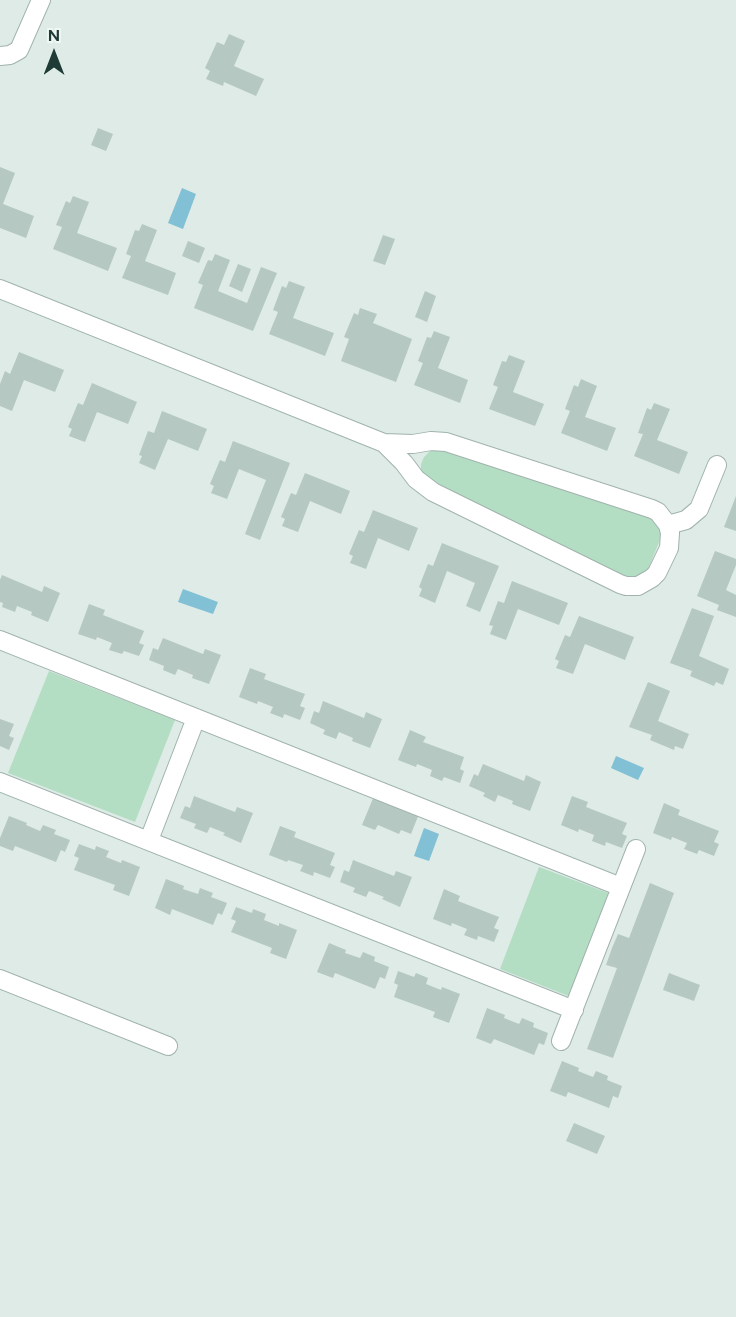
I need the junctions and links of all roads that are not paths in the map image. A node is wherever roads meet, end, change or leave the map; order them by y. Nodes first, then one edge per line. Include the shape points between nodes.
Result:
1 (40, 0) edge
2 (0, 56) edge
3 (0, 289) edge
4 (431, 441) junction
5 (384, 443) junction
6 (717, 465) dead end
7 (416, 479) junction
8 (668, 525) junction
9 (0, 640) edge
10 (196, 718) junction
11 (0, 782) edge
12 (149, 840) junction
13 (636, 849) dead end
14 (621, 887) junction
15 (0, 979) edge
16 (574, 1010) junction
17 (561, 1041) dead end
18 (168, 1047) dead end

1 - 2 street via 19,50
3 - 5 street
4 - 5 street
4 - 7 street via 417,458
4 - 8 street via 456,444 652,509
5 - 7 street
6 - 8 street via 699,509 686,520
7 - 8 street via 433,492 626,586 644,584 657,573 669,548
9 - 10 street
10 - 12 street
10 - 14 street
11 - 12 street
12 - 16 street
13 - 14 street
14 - 16 street
15 - 18 street
16 - 17 street

